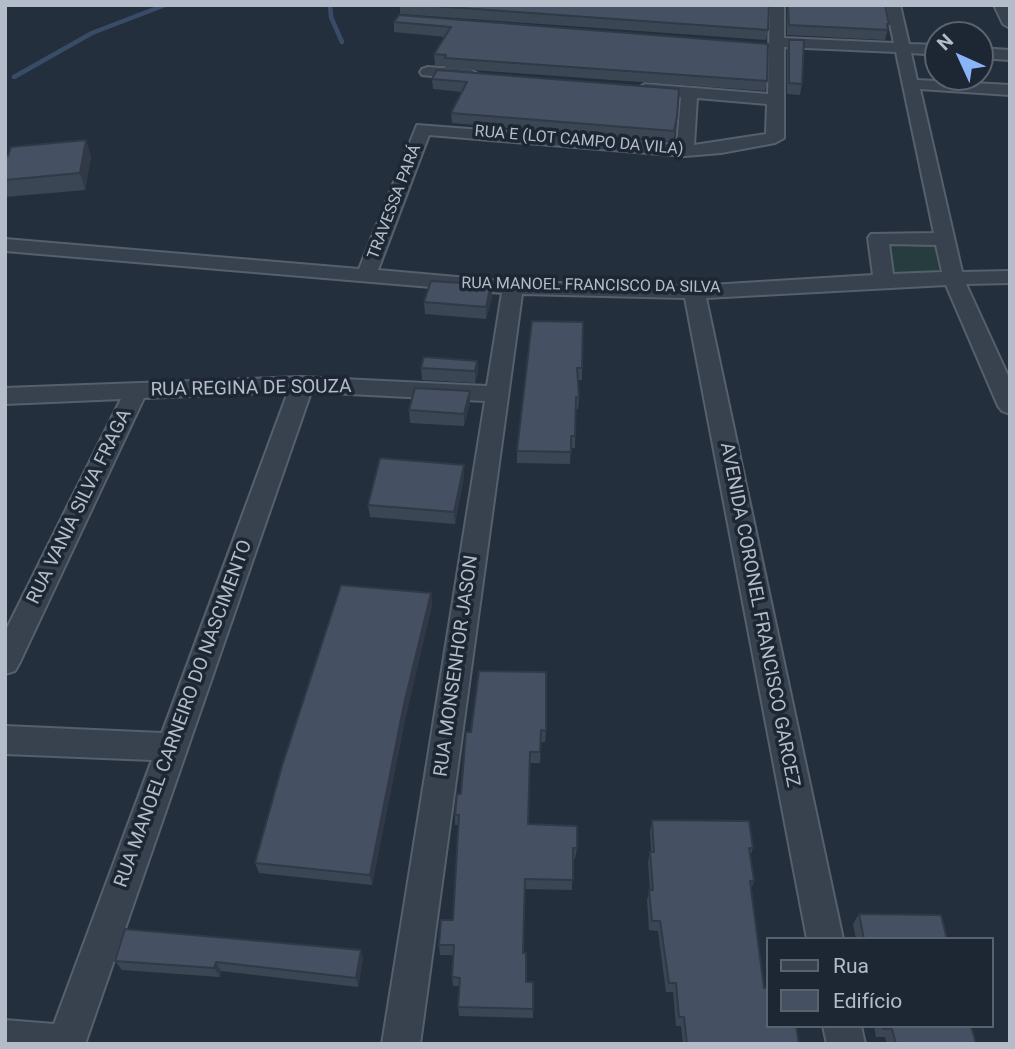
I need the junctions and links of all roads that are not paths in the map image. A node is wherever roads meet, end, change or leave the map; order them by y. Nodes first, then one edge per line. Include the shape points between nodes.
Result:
1 (777, 5) edge
2 (893, 5) edge
3 (1002, 5) edge
4 (1010, 23) edge
5 (772, 46) junction
6 (902, 48) junction
7 (924, 50) edge
8 (428, 72) dead end
9 (483, 76) edge
10 (910, 84) junction
11 (634, 88) edge
12 (1010, 90) edge
13 (689, 92) junction
14 (776, 100) junction
15 (423, 128) joint
16 (775, 138) joint
17 (684, 151) junction
18 (943, 239) junction
19 (5, 245) edge
20 (366, 276) junction
21 (953, 277) junction
22 (1010, 277) edge
23 (884, 279) junction
24 (513, 288) junction
25 (694, 292) junction
26 (302, 384) junction
27 (136, 391) junction
28 (496, 394) junction
29 (5, 396) edge
30 (1010, 405) edge
31 (5, 662) edge
32 (5, 740) edge
33 (173, 747) junction
34 (825, 937) edge
35 (5, 1039) edge
36 (65, 1044) edge
37 (401, 1044) edge

1 - 5 street
2 - 6 street
3 - 4 street
5 - 6 street
5 - 14 street
6 - 7 street
6 - 10 street
8 - 9 street
10 - 12 street
10 - 18 street
11 - 13 street
13 - 14 street
13 - 17 street
14 - 16 street
15 - 17 street, RUA E (LOT CAMPO DA VILA)
15 - 20 street, TRAVESSA PARÁ
16 - 17 street, RUA E (LOT CAMPO DA VILA)
18 - 21 street
18 - 23 street via 877,238
19 - 20 street, RUA MANOEL FRANCISCO DA SILVA
20 - 24 street, RUA MANOEL FRANCISCO DA SILVA
21 - 22 street, RUA MANOEL FRANCISCO DA SILVA
21 - 23 street, RUA MANOEL FRANCISCO DA SILVA
21 - 30 street
23 - 25 street, RUA MANOEL FRANCISCO DA SILVA
24 - 25 street, RUA MANOEL FRANCISCO DA SILVA
24 - 28 street, RUA MONSENHOR JASON
25 - 34 street, AVENIDA CORONEL FRANCISCO GARCEZ
26 - 27 street, RUA REGINA DE SOUZA
26 - 28 street, RUA REGINA DE SOUZA
26 - 33 street, RUA MANOEL CARNEIRO DO NASCIMENTO
27 - 29 street, RUA REGINA DE SOUZA
27 - 31 street, RUA VANIA SILVA FRAGA
28 - 37 street, RUA MONSENHOR JASON
32 - 33 street
33 - 36 street, RUA MANOEL CARNEIRO DO NASCIMENTO
35 - 36 street

